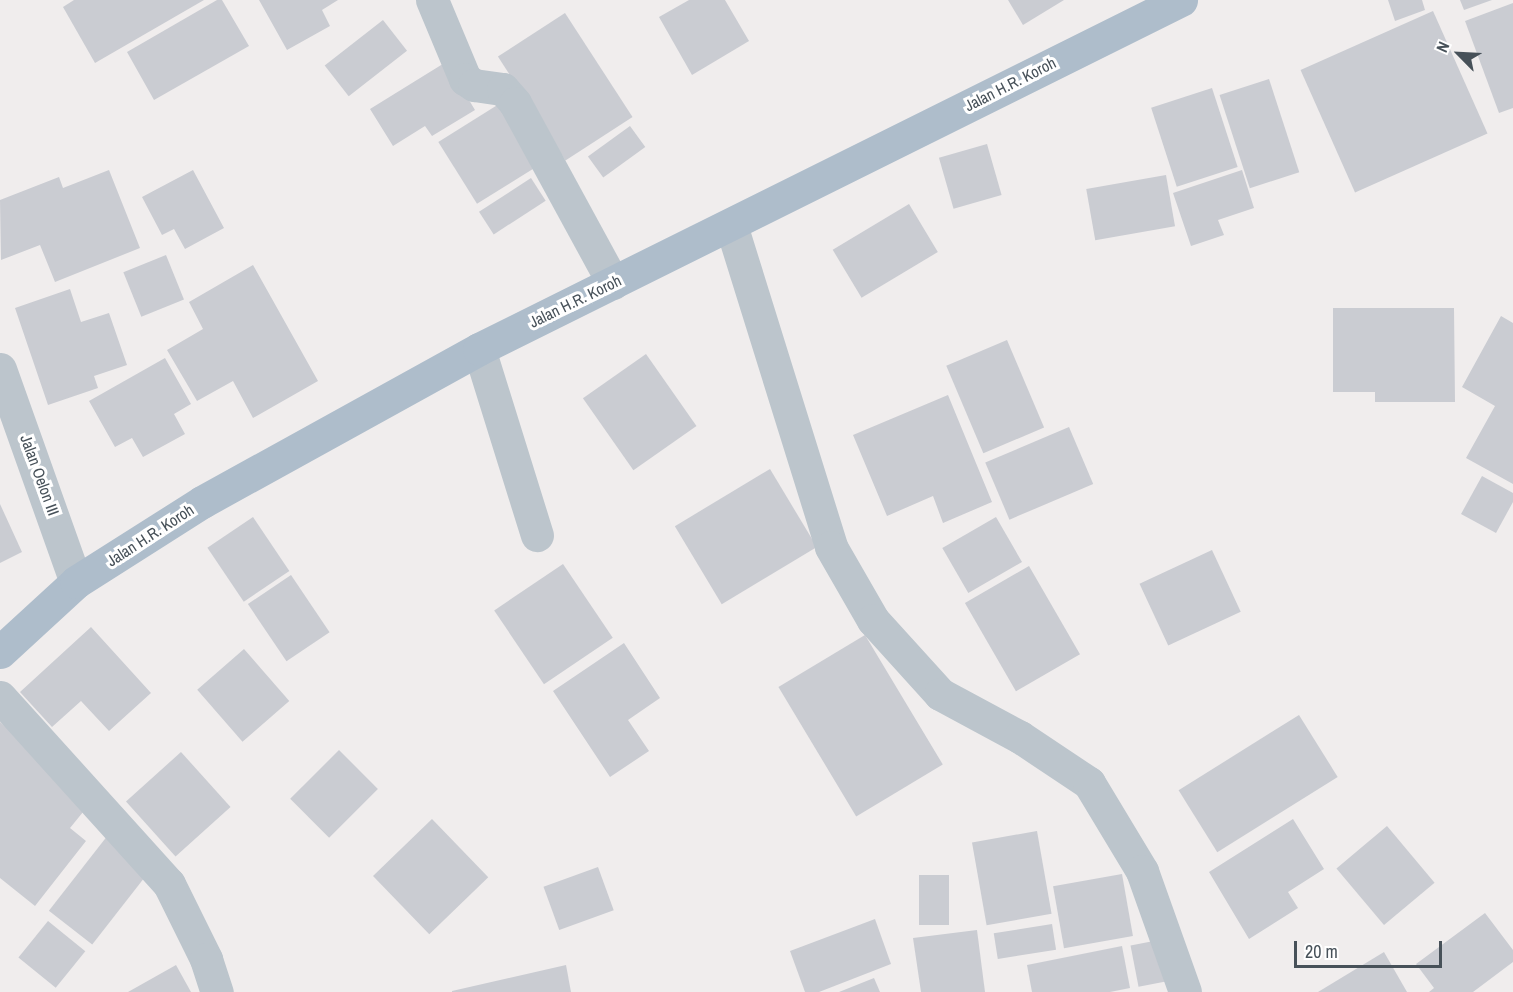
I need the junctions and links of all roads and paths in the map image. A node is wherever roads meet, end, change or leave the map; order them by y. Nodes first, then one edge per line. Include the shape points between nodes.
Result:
1 (432, 0) edge
2 (1181, 0) edge
3 (731, 225) junction
4 (613, 283) junction
5 (479, 349) junction
6 (0, 369) edge
7 (537, 535) dead end
8 (76, 582) junction
9 (0, 652) edge
10 (0, 697) edge
11 (217, 992) edge
12 (1185, 992) edge

1 - 4 street via 465,79 474,85 503,89 515,103
2 - 3 main road, Jalan H.R. Koroh
3 - 4 main road, Jalan H.R. Koroh
3 - 12 street via 831,546 873,620 940,694 1020,737 1089,783 1142,872
4 - 5 main road, Jalan H.R. Koroh
5 - 7 street
5 - 8 main road, Jalan H.R. Koroh via 202,502
6 - 8 street, Jalan Oelon III
8 - 9 main road, Jalan H.R. Koroh
10 - 11 street via 169,884 206,959

